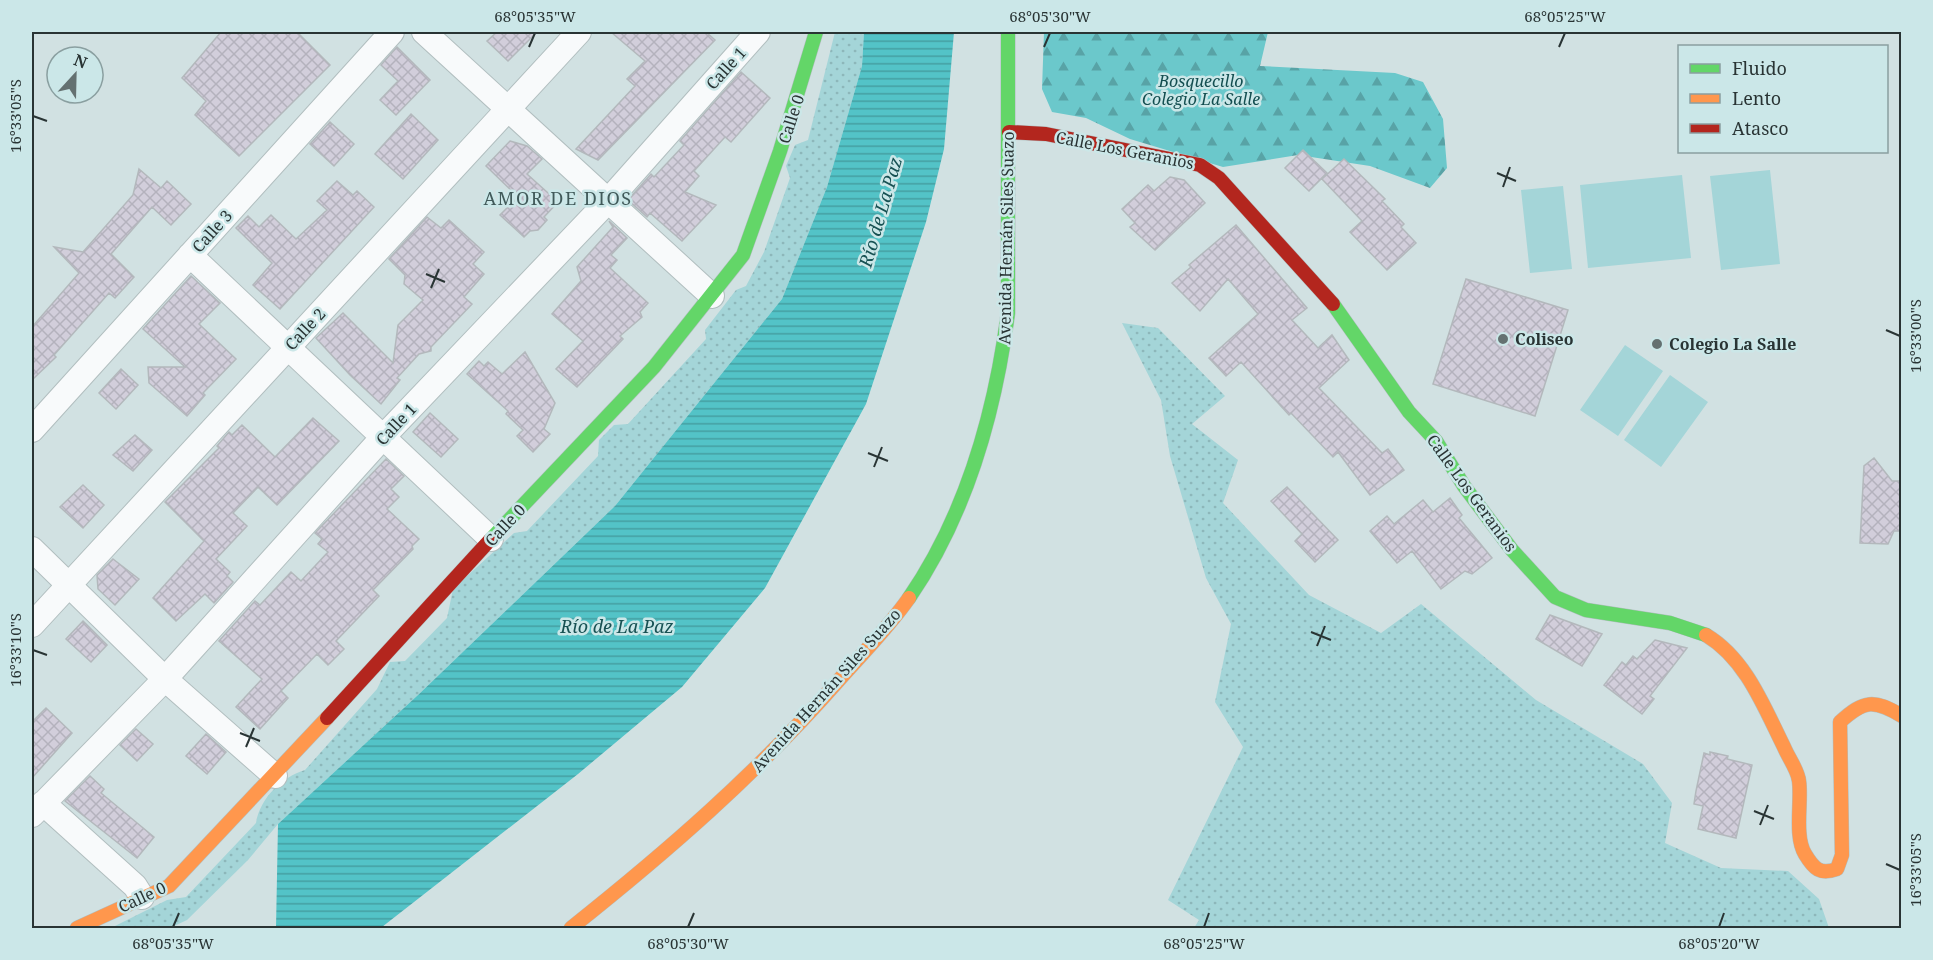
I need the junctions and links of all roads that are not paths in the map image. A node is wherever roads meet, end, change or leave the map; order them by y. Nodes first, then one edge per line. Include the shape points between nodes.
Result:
1 (392, 32) edge
2 (424, 32) edge
3 (579, 32) edge
4 (759, 32) edge
5 (816, 32) edge
6 (1008, 32) edge
7 (509, 110) junction
8 (1009, 132) junction
9 (607, 202) junction
10 (190, 255) junction
11 (712, 296) junction
12 (288, 347) junction
13 (32, 430) edge
14 (383, 437) junction
15 (491, 539) junction
16 (32, 549) edge
17 (69, 585) junction
18 (32, 625) edge
19 (165, 679) junction
20 (1902, 716) edge
21 (275, 776) junction
22 (37, 809) edge
23 (142, 897) junction
24 (77, 928) edge
25 (571, 928) edge

1 - 10 street, Calle 3
2 - 7 street
3 - 7 street, Calle 2
4 - 9 street, Calle 1
5 - 11 street, Calle 0 via 780,151 742,255
6 - 8 street, Avenida Hernán Siles Suazo
7 - 9 street
7 - 12 street, Calle 2
8 - 20 street, Calle Los Geranios via 1169,157 1200,165 1219,178 1331,301 1512,550 1555,597 1586,610 1680,626 1708,635 1732,655 1756,691 1798,779 1803,852 1817,871 1837,869 1842,855 1840,722 1866,703 1883,704
8 - 25 street, Avenida Hernán Siles Suazo via 1008,313 998,387 952,518 919,583 843,676 724,801
9 - 11 street
9 - 14 street, Calle 1
10 - 12 street
10 - 13 street, Calle 3
11 - 15 street, Calle 0 via 654,367
12 - 14 street
12 - 17 street, Calle 2
14 - 15 street
14 - 19 street, Calle 1
15 - 21 street, Calle 0
16 - 17 street
17 - 18 street, Calle 2
17 - 19 street
19 - 21 street
19 - 22 street, Calle 1
21 - 23 street, Calle 0 via 169,886
22 - 23 street via 135,886
23 - 24 street, Calle 0

